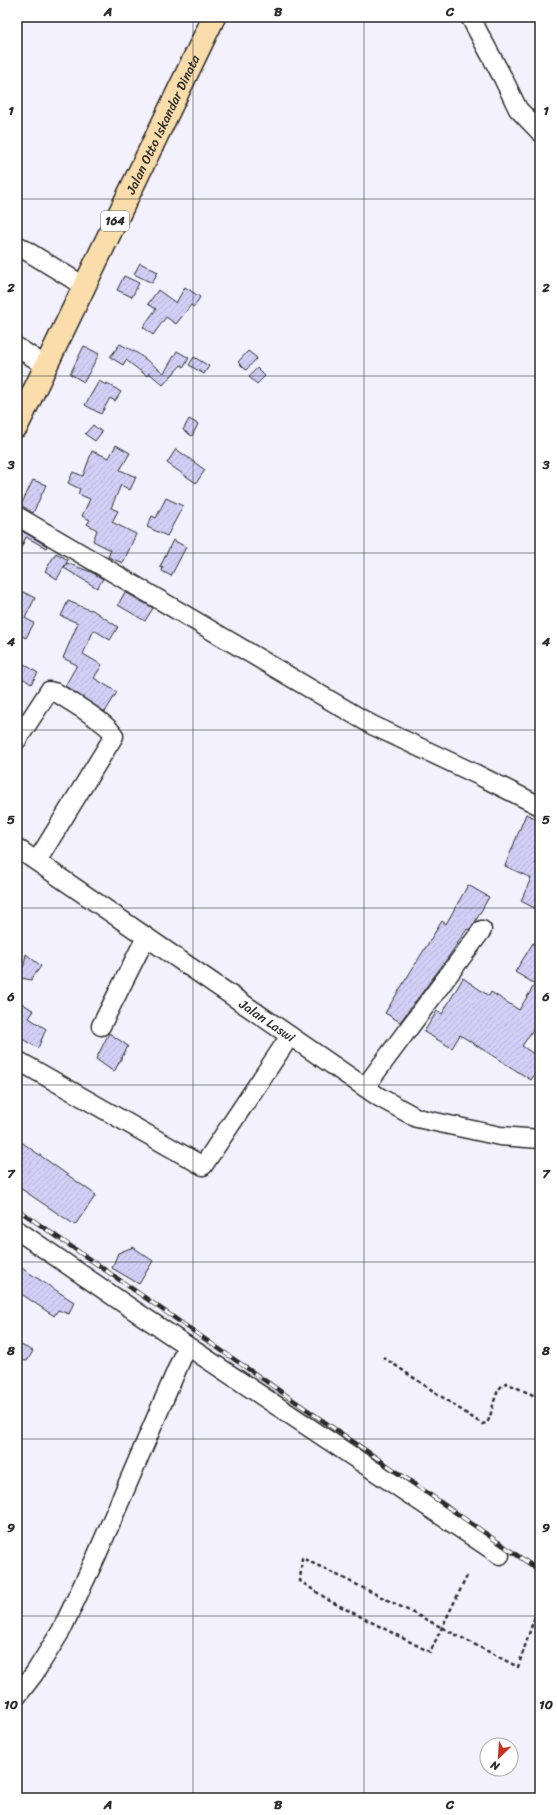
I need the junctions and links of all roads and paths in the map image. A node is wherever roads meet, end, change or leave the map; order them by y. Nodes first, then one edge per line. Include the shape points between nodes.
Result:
1 (214, 17) edge
2 (470, 17) edge
3 (540, 132) edge
4 (17, 245) edge
5 (84, 286) junction
6 (17, 347) edge
7 (46, 366) junction
8 (17, 426) edge
9 (17, 516) edge
10 (17, 740) edge
11 (540, 806) edge
12 (17, 848) edge
13 (37, 861) junction
14 (482, 930) dead end
15 (146, 936) junction
16 (101, 1026) dead end
17 (290, 1036) junction
18 (17, 1060) edge
19 (365, 1087) junction
20 (540, 1140) edge
21 (17, 1230) edge
22 (187, 1346) junction
23 (383, 1357) dead end
24 (540, 1398) edge
25 (500, 1555) dead end
26 (467, 1576) dead end
27 (540, 1601) edge
28 (442, 1628) junction
29 (17, 1696) edge

1 - 5 main road, Jalan Otto Iskandar Dinata / 164
2 - 3 street via 518,109
4 - 5 street
5 - 7 main road, Jalan Otto Iskandar Dinata / 164
6 - 7 street
7 - 8 main road, Jalan Otto Iskandar Dinata / 164
9 - 11 street via 372,725
10 - 13 street via 49,691 57,693 110,729 114,736
12 - 13 street, Jalan Laswi
13 - 15 street, Jalan Laswi
14 - 19 street
15 - 16 street
15 - 17 street, Jalan Laswi
17 - 18 street via 203,1166
17 - 19 street, Jalan Laswi
19 - 20 street, Jalan Laswi via 417,1118 500,1136
21 - 22 street
22 - 25 street
22 - 29 street via 96,1557 61,1631
23 - 24 path via 482,1424 487,1423 490,1418 498,1391 506,1383
26 - 28 path
27 - 28 path via 518,1667
28 - 28 path via 400,1605 302,1558 300,1581 330,1601 430,1652

